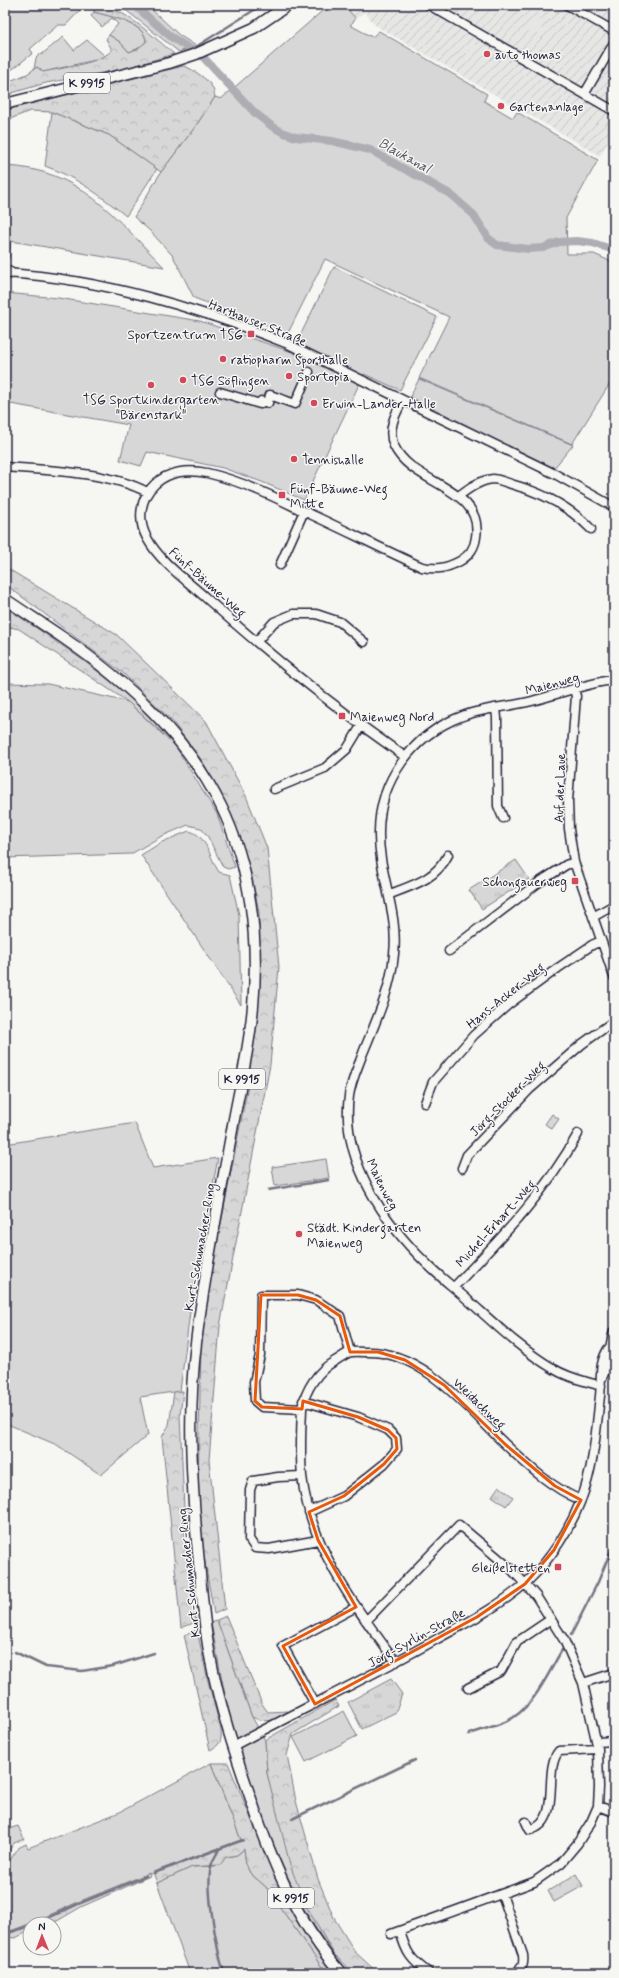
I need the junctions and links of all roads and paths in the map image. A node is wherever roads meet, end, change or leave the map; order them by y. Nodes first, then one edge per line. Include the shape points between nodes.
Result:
1 (429, 5) edge
2 (567, 5) edge
3 (287, 6) edge
4 (614, 31) edge
5 (614, 43) edge
6 (585, 93) junction
7 (5, 104) edge
8 (614, 111) edge
9 (7, 272) edge
10 (309, 372) dead end
11 (220, 392) dead end
12 (402, 400) junction
13 (5, 467) edge
14 (147, 492) junction
15 (460, 495) junction
16 (613, 503) edge
17 (304, 511) junction
18 (591, 529) dead end
19 (280, 566) dead end
20 (5, 599) edge
21 (257, 641) junction
22 (364, 642) dead end
23 (614, 680) edge
24 (574, 690) junction
25 (496, 708) junction
26 (361, 726) junction
27 (404, 756) junction
28 (274, 790) dead end
29 (503, 818) dead end
30 (448, 854) dead end
31 (574, 862) junction
32 (390, 894) junction
33 (614, 905) edge
34 (593, 918) junction
35 (601, 941) junction
36 (449, 951) dead end
37 (614, 975) edge
38 (614, 1022) edge
39 (425, 1103) dead end
40 (578, 1134) dead end
41 (462, 1168) dead end
42 (454, 1287) junction
43 (614, 1331) edge
44 (350, 1352) junction
45 (601, 1383) junction
46 (303, 1405) junction
47 (302, 1476) junction
48 (581, 1500) junction
49 (309, 1512) junction
50 (318, 1540) junction
51 (525, 1584) junction
52 (356, 1607) junction
53 (551, 1619) junction
54 (366, 1621) junction
55 (396, 1662) junction
56 (614, 1673) edge
57 (583, 1683) junction
58 (468, 1688) dead end
59 (315, 1704) junction
60 (614, 1741) edge
61 (597, 1745) junction
62 (233, 1746) junction
63 (598, 1806) junction
64 (614, 1812) edge
65 (526, 1822) dead end
66 (502, 1894) junction
67 (400, 1931) junction
68 (391, 1934) dead end
69 (341, 1973) edge
70 (429, 1973) edge
71 (515, 1973) edge

1 - 6 street
2 - 4 street
3 - 7 main road, K 9915 via 234,38 169,63
5 - 6 street
6 - 8 street
9 - 12 street, Harthauser Straße via 101,286 190,308 288,344
10 - 11 street via 295,404 270,395 268,403 261,401 260,404
12 - 15 street via 392,426 393,444 409,466
12 - 16 street, Harthauser Straße
13 - 14 street via 113,479 133,484
14 - 17 street via 168,476 194,471 234,481
14 - 21 street, Fünf-Bäume-Weg via 141,518 146,537 153,548 174,570
15 - 17 street via 476,519 476,543 462,560 441,569 422,567
15 - 18 street via 470,487 494,479 541,494 581,519
17 - 19 street
20 - 62 main road, Kurt-Schumacher-Ring / K 9915 via 95,662 166,724 197,765 220,805 235,842 250,902 255,951 253,1009 195,1345 192,1410 194,1509 202,1601 210,1655
21 - 22 street via 274,622 294,614 316,614 340,622
21 - 26 street, Fünf-Bäume-Weg via 280,663
23 - 24 street, Maienweg
24 - 25 street, Maienweg
24 - 31 street, Auf der Laue via 576,706 568,801
25 - 27 street, Maienweg via 445,723
25 - 29 street via 498,806
26 - 27 street, Fünf-Bäume-Weg
26 - 28 street via 347,749 325,768
27 - 32 street, Maienweg via 390,783 382,808 379,830 380,857
30 - 32 street via 437,872 426,880
31 - 34 street, Auf der Laue
31 - 36 street via 538,883
32 - 42 street, Maienweg via 394,954 383,1003 349,1095 350,1141 360,1168 389,1221 429,1266
33 - 34 street
34 - 35 street, Auf der Laue
35 - 37 street, Auf der Laue
35 - 39 street, Hans-Acker-Weg via 558,968 509,1004 474,1035 433,1082
38 - 41 street, Jörg-Stocker-Weg via 582,1044 530,1089 467,1155
40 - 42 street, Michel-Erhart-Weg via 564,1159 527,1210
42 - 45 street, Maienweg via 506,1333 553,1369 565,1375
43 - 45 street, Jörg-Syrlin-Straße
44 - 46 street via 327,1366 315,1378
44 - 46 street via 340,1316 316,1300 298,1295 261,1295 260,1355 254,1382 255,1401 262,1407
44 - 48 street, Weidachweg via 378,1352 405,1360 444,1385 506,1445 555,1486
45 - 48 street, Jörg-Syrlin-Straße via 594,1448
46 - 47 street
46 - 49 street via 358,1417 388,1430 396,1438 397,1449 384,1464 344,1496
47 - 49 street
47 - 50 street via 253,1481 250,1490 250,1539 255,1548 269,1549
48 - 51 street, Jörg-Syrlin-Straße via 554,1550
49 - 50 street
50 - 52 street
51 - 53 street
51 - 54 street via 459,1525
51 - 55 street, Jörg-Syrlin-Straße via 477,1617
52 - 54 street
52 - 59 street via 283,1646
53 - 57 street via 564,1640
53 - 58 street via 517,1642 501,1671
54 - 55 street
55 - 59 street, Jörg-Syrlin-Straße
56 - 57 street
57 - 61 street
59 - 62 street, Jörg-Syrlin-Straße
60 - 61 street
61 - 63 street via 600,1787
61 - 65 street via 559,1751 554,1757 551,1801 546,1818 537,1828 530,1830
62 - 69 main road, Kurt-Schumacher-Ring / K 9915 via 264,1838 281,1879 321,1948
63 - 64 street
63 - 66 street via 577,1844 561,1863 534,1882
66 - 67 street
66 - 71 street via 523,1955 524,1964 521,1970
67 - 68 street
67 - 70 street via 403,1944 413,1961

